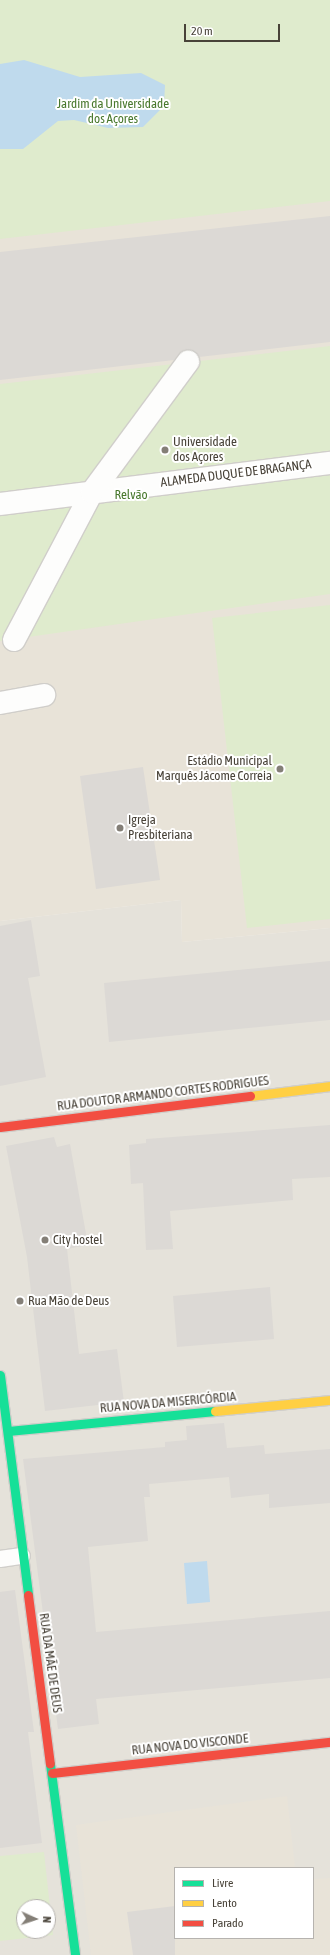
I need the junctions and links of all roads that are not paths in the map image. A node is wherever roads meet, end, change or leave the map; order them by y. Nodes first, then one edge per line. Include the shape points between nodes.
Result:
1 (188, 362) dead end
2 (330, 463) edge
3 (92, 492) junction
4 (0, 504) edge
5 (14, 640) dead end
6 (44, 695) dead end
7 (0, 702) edge
8 (330, 1086) edge
9 (0, 1127) edge
10 (0, 1375) edge
11 (330, 1400) edge
12 (8, 1431) junction
13 (22, 1556) junction
14 (0, 1559) edge
15 (330, 1742) edge
16 (52, 1773) junction
17 (75, 1955) edge

1 - 3 street
2 - 3 street, ALAMEDA DUQUE DE BRAGANÇA
3 - 4 street, ALAMEDA DUQUE DE BRAGANÇA
3 - 5 street
6 - 7 street
8 - 9 street, RUA DOUTOR ARMANDO CORTES RODRIGUES
10 - 12 street, RUA DA MÃE DE DEUS
11 - 12 street, RUA NOVA DA MISERICÓRDIA
12 - 13 street, RUA DA MÃE DE DEUS
13 - 14 lane
13 - 16 street, RUA DA MÃE DE DEUS
15 - 16 street, RUA NOVA DO VISCONDE
16 - 17 street, RUA DA MÃE DE DEUS

